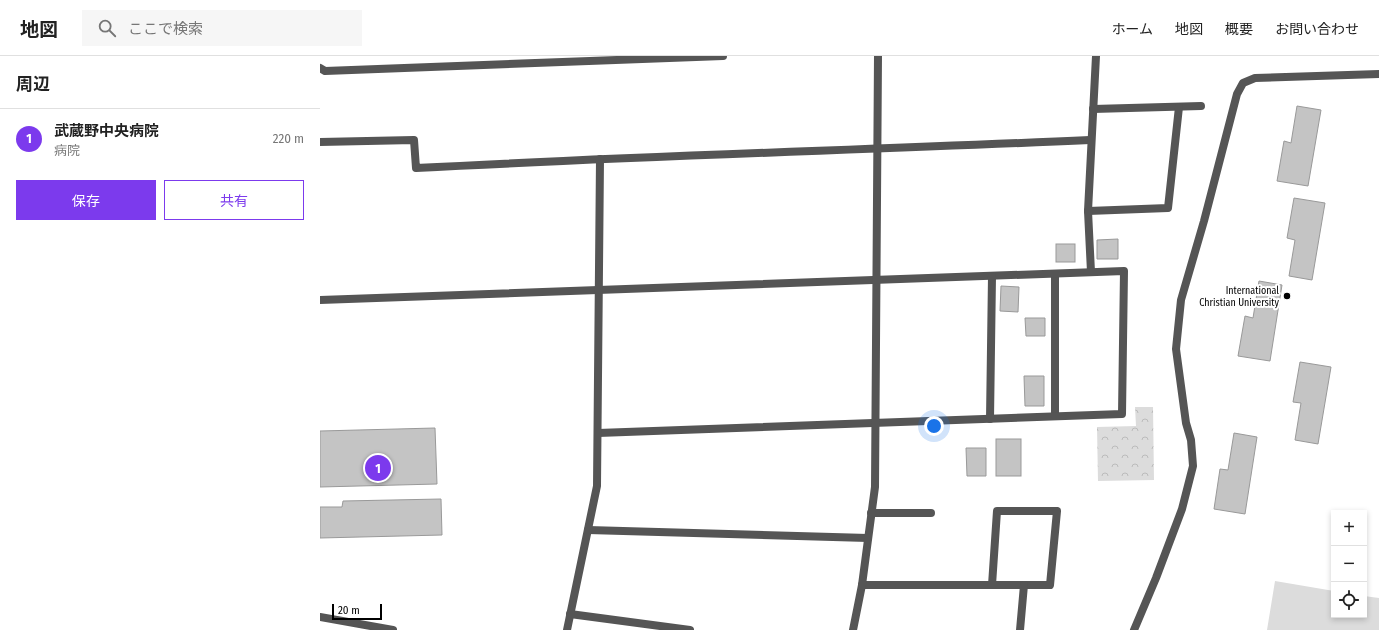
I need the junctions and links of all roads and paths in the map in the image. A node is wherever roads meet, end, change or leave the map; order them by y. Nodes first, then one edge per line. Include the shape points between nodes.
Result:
1 (723, 56) edge
2 (878, 56) edge
3 (1096, 56) edge
4 (320, 68) edge
5 (1379, 74) edge
6 (1200, 106) dead end
7 (1179, 107) junction
8 (1093, 109) junction
9 (1090, 140) junction
10 (320, 142) edge
11 (876, 150) junction
12 (600, 160) junction
13 (1088, 211) junction
14 (1091, 272) junction
15 (1055, 274) junction
16 (992, 276) junction
17 (875, 280) junction
18 (599, 290) junction
19 (320, 300) edge
20 (1055, 416) junction
21 (990, 419) junction
22 (875, 422) junction
23 (598, 433) junction
24 (872, 513) junction
25 (931, 513) dead end
26 (588, 530) junction
27 (868, 538) junction
28 (862, 585) junction
29 (992, 585) junction
30 (1024, 585) junction
31 (570, 614) junction
32 (320, 617) edge
33 (393, 630) edge
34 (567, 630) edge
35 (690, 630) edge
36 (853, 630) edge
37 (1020, 630) edge
38 (1134, 630) edge

1 - 4 street via 325,71
2 - 11 street
3 - 8 street
5 - 38 street via 1255,78 1243,84 1237,94 1181,300 1176,349 1193,466 1180,516
6 - 7 street
7 - 8 street
7 - 13 street via 1168,208
8 - 9 street
9 - 11 street
9 - 13 street
10 - 12 street via 414,140 416,168
11 - 12 street
11 - 17 street
12 - 18 street
13 - 14 street
14 - 15 street
14 - 20 street via 1124,272 1122,414
15 - 16 street
15 - 20 street
16 - 17 street
16 - 21 street
17 - 18 street
17 - 22 street
18 - 19 street
18 - 23 street
20 - 21 street
21 - 22 street
22 - 23 street
22 - 24 street
23 - 26 street via 597,486
24 - 25 street
24 - 27 street
26 - 27 street
26 - 31 street
27 - 28 street
28 - 29 street
28 - 36 street
29 - 30 street
29 - 30 street via 997,511 1057,511 1050,585
30 - 37 street
31 - 34 street
31 - 35 street
32 - 33 street

